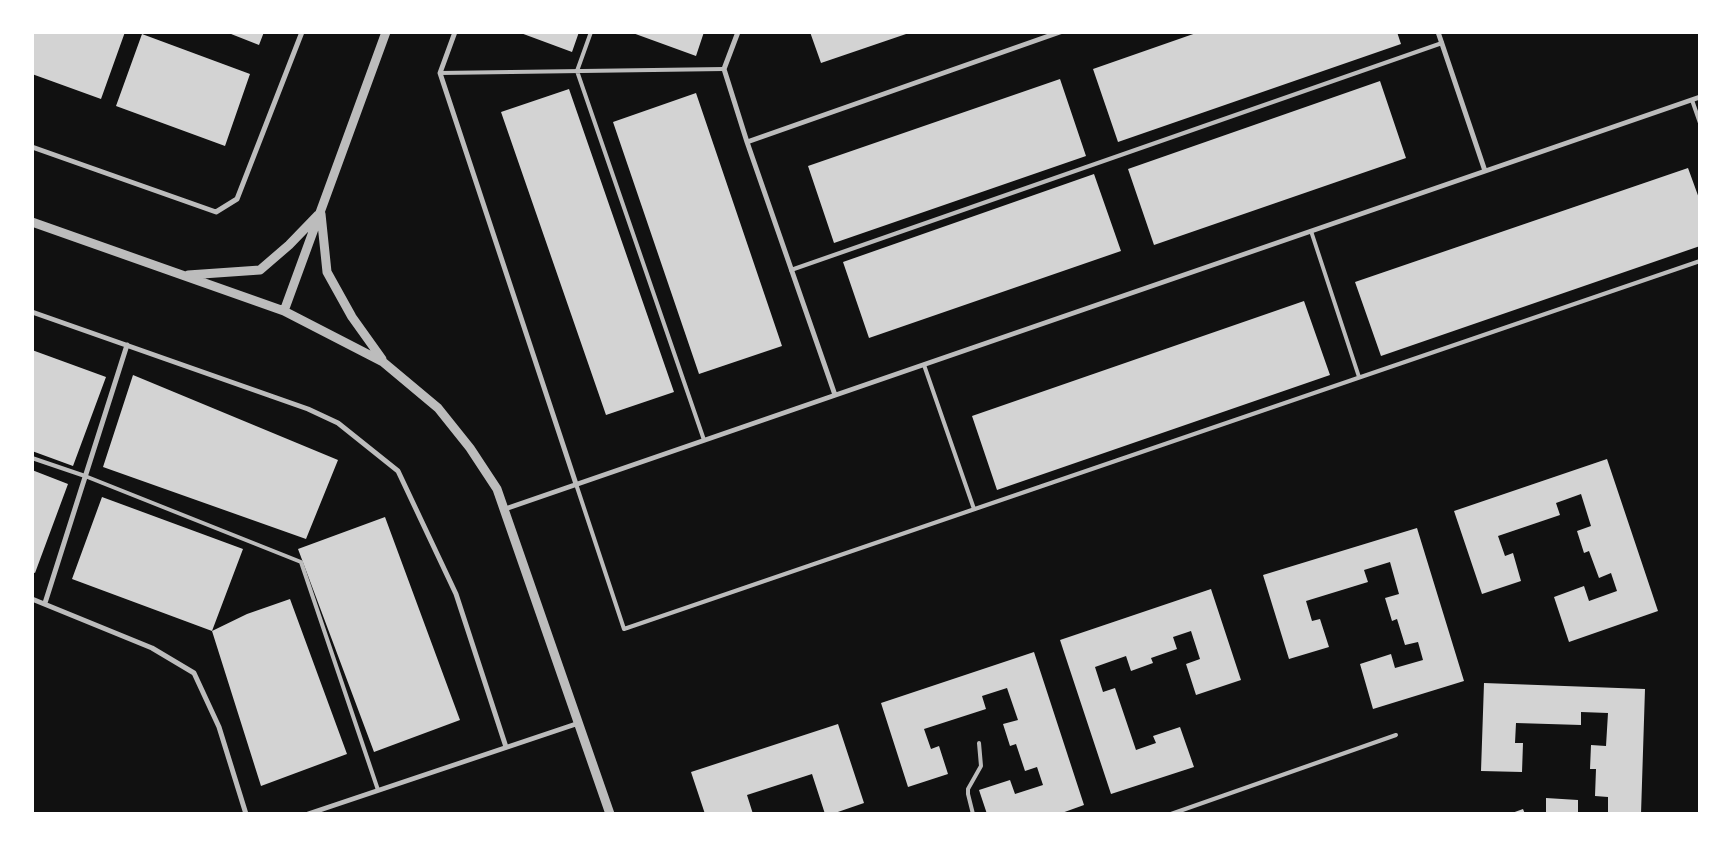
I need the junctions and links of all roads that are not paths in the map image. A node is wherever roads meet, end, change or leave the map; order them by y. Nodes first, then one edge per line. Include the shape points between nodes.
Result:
1 (302, 32) edge
2 (386, 32) edge
3 (455, 32) edge
4 (591, 32) edge
5 (738, 32) edge
6 (1060, 32) edge
7 (1438, 32) edge
8 (1442, 44) junction
9 (724, 70) junction
10 (577, 71) junction
11 (440, 73) junction
12 (1700, 97) edge
13 (1692, 100) junction
14 (1700, 124) edge
15 (747, 142) junction
16 (32, 146) edge
17 (1485, 171) junction
18 (321, 211) junction
19 (32, 222) edge
20 (1311, 231) junction
21 (1700, 261) edge
22 (791, 270) junction
23 (184, 276) junction
24 (284, 311) junction
25 (32, 312) edge
26 (127, 345) junction
27 (383, 362) junction
28 (924, 365) junction
29 (1359, 377) junction
30 (835, 395) junction
31 (704, 440) junction
32 (32, 458) edge
33 (86, 476) junction
34 (576, 484) junction
35 (505, 509) junction
36 (974, 509) junction
37 (32, 599) edge
38 (45, 603) junction
39 (579, 723) junction
40 (1396, 735) dead end
41 (979, 743) dead end
42 (506, 747) junction
43 (378, 790) junction
44 (246, 814) edge
45 (308, 814) edge
46 (610, 814) edge
47 (973, 814) edge
48 (1171, 814) edge

1 - 16 street via 237,199 216,212
2 - 18 street
3 - 11 street
4 - 10 lane
5 - 9 street
6 - 15 street
7 - 8 street
8 - 17 street
8 - 22 lane
9 - 10 lane
9 - 15 street
10 - 11 lane
10 - 31 lane
11 - 34 street
12 - 13 street
13 - 14 lane
13 - 17 street
15 - 22 street
17 - 20 street
18 - 23 street via 260,270
18 - 24 street
18 - 27 street via 327,272 352,317
19 - 23 street
20 - 28 street
20 - 29 lane
21 - 29 lane
22 - 30 street
23 - 24 street
24 - 27 street
25 - 26 street
26 - 33 street
26 - 42 street via 308,409 338,424 398,471 456,594
27 - 35 street via 438,408 470,448 497,489
28 - 30 street
28 - 36 lane
29 - 36 lane
30 - 31 street
31 - 34 street
32 - 33 lane
33 - 38 street
33 - 43 lane via 301,562
34 - 35 street
34 - 36 lane via 624,629
35 - 39 street
37 - 38 street
38 - 44 street via 152,648 194,673 219,727
39 - 42 street
39 - 46 street
40 - 48 lane
41 - 47 lane via 981,766 968,789
42 - 43 street
43 - 45 street

